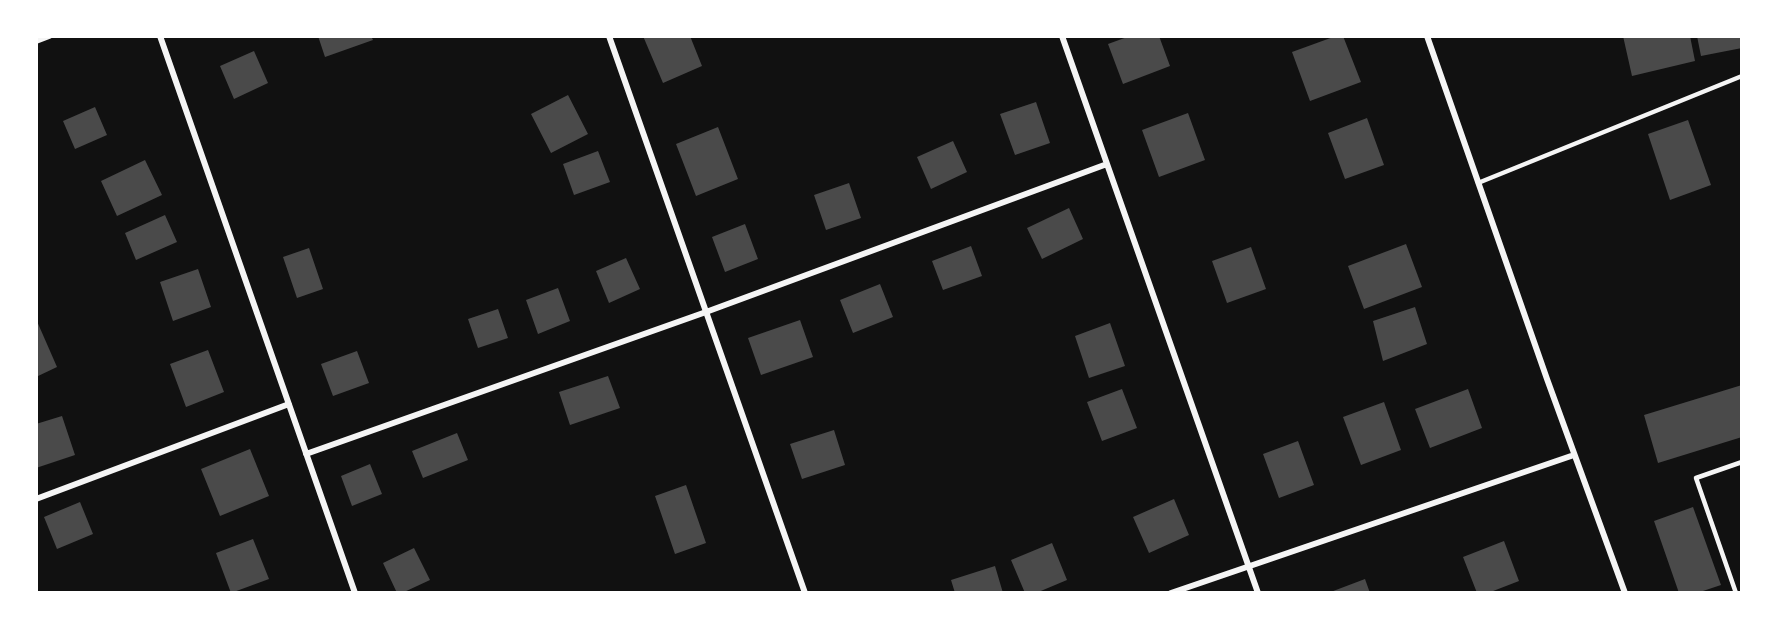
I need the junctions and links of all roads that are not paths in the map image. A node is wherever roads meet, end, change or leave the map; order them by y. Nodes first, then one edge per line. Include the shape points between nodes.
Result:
1 (49, 36) edge
2 (160, 36) edge
3 (609, 36) edge
4 (1062, 36) edge
5 (1427, 36) edge
6 (36, 41) edge
7 (1742, 76) edge
8 (1107, 164) junction
9 (1478, 183) junction
10 (706, 312) junction
11 (289, 404) junction
12 (306, 454) junction
13 (1574, 455) junction
14 (1742, 462) edge
15 (36, 500) edge
16 (1248, 566) junction
17 (355, 593) edge
18 (805, 593) edge
19 (1171, 593) edge
20 (1258, 593) edge
21 (1625, 593) edge
22 (1735, 593) edge

1 - 6 street
2 - 11 street
3 - 10 street
4 - 8 street
5 - 9 street
7 - 9 lane
8 - 10 street
8 - 16 street
9 - 13 street
10 - 12 street
10 - 18 street
11 - 12 street
11 - 15 street
12 - 17 street
13 - 16 street
13 - 21 street
14 - 22 lane via 1696,478
16 - 19 street
16 - 20 street

